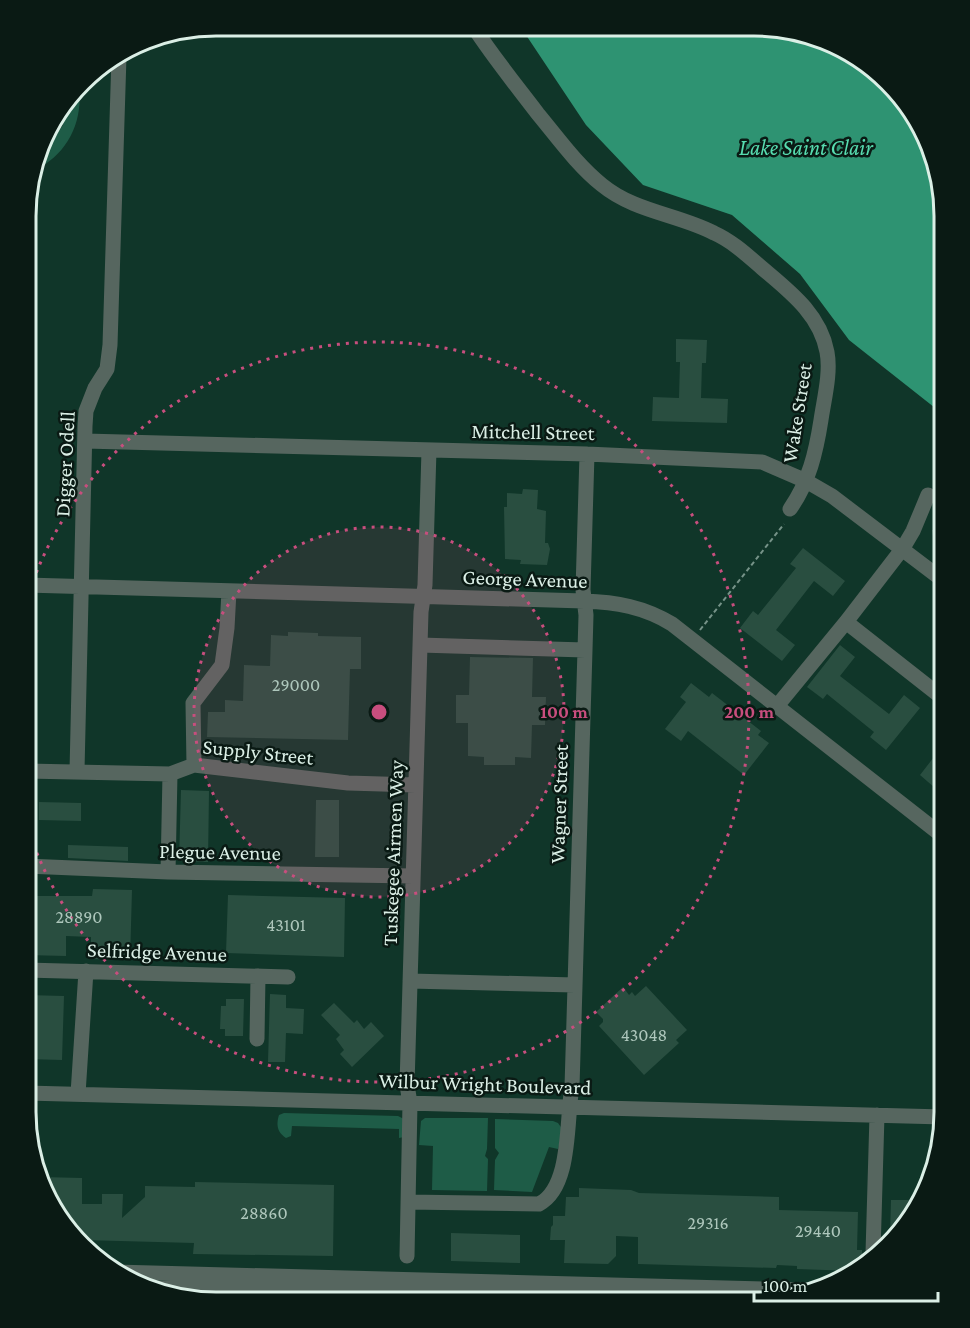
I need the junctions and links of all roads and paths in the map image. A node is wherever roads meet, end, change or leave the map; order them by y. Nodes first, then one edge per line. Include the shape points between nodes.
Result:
1 (480, 36) edge
2 (118, 65) edge
3 (85, 441) junction
4 (429, 450) junction
5 (587, 454) junction
6 (806, 481) junction
7 (928, 495) dead end
8 (787, 517) joint
9 (903, 548) junction
10 (934, 572) edge
11 (36, 585) edge
12 (81, 587) junction
13 (229, 591) junction
14 (423, 597) junction
15 (584, 601) junction
16 (846, 622) junction
17 (699, 632) dead end
18 (420, 645) junction
19 (585, 650) junction
20 (934, 691) edge
21 (777, 706) junction
22 (194, 765) junction
23 (36, 771) edge
24 (77, 771) junction
25 (170, 774) junction
26 (415, 785) junction
27 (934, 829) edge
28 (36, 866) edge
29 (168, 872) junction
30 (413, 876) junction
31 (36, 970) edge
32 (86, 971) junction
33 (258, 976) junction
34 (288, 977) dead end
35 (410, 981) junction
36 (575, 985) junction
37 (256, 1040) dead end
38 (36, 1093) edge
39 (78, 1094) junction
40 (410, 1103) junction
41 (568, 1107) junction
42 (877, 1115) junction
43 (934, 1117) edge
44 (408, 1202) junction
45 (873, 1247) edge
46 (407, 1256) dead end
47 (136, 1273) edge
48 (178, 1288) edge
49 (782, 1289) edge
50 (355, 1292) edge

1 - 6 street, Wake Street via 562,143 602,185 644,209 705,229 740,249 806,309 828,354 817,445
2 - 3 street, Digger Odell via 110,345 106,369 86,411
3 - 4 street, Mitchell Street
3 - 12 street, Digger Odell
4 - 5 street, Mitchell Street
4 - 14 street, Tuskegee Airmen Way
5 - 6 street, Mitchell Street via 762,462
5 - 15 street, Wagner Street
6 - 8 street, Wake Street
6 - 9 street, Mitchell Street
7 - 9 street
8 - 17 path
9 - 10 street, Mitchell Street
9 - 16 street
11 - 12 street, George Avenue
12 - 13 street, George Avenue
12 - 24 street, Digger Odell
13 - 14 street, George Avenue
13 - 22 street via 222,665 193,704
14 - 15 street, George Avenue
14 - 18 street, Tuskegee Airmen Way
15 - 19 street, Wagner Street
15 - 21 street, George Avenue via 628,606 661,617
16 - 20 street
16 - 21 street
18 - 19 street
18 - 26 street, Tuskegee Airmen Way
19 - 36 street, Wagner Street
21 - 27 street, George Avenue
22 - 25 street, Supply Street
22 - 26 street, Supply Street via 348,783
23 - 24 street, Supply Street
24 - 25 street, Supply Street
25 - 29 street
26 - 30 street, Tuskegee Airmen Way
28 - 29 street, Plegue Avenue
29 - 30 street, Plegue Avenue
30 - 35 street, Tuskegee Airmen Way
31 - 32 street, Selfridge Avenue
32 - 33 street, Selfridge Avenue
32 - 39 street
33 - 34 street, Selfridge Avenue
33 - 37 street
35 - 36 street
35 - 40 street, Tuskegee Airmen Way
36 - 41 street, Wagner Street via 573,1087
38 - 39 street, Wilbur Wright Boulevard
39 - 40 street, Wilbur Wright Boulevard
40 - 41 street, Wilbur Wright Boulevard
40 - 44 street, Tuskegee Airmen Way
41 - 42 street, Wilbur Wright Boulevard
41 - 44 street, Wagner Street via 566,1154 550,1196 539,1204
42 - 43 street, Wilbur Wright Boulevard
42 - 45 street
44 - 46 street, Tuskegee Airmen Way
47 - 49 street
48 - 50 street

